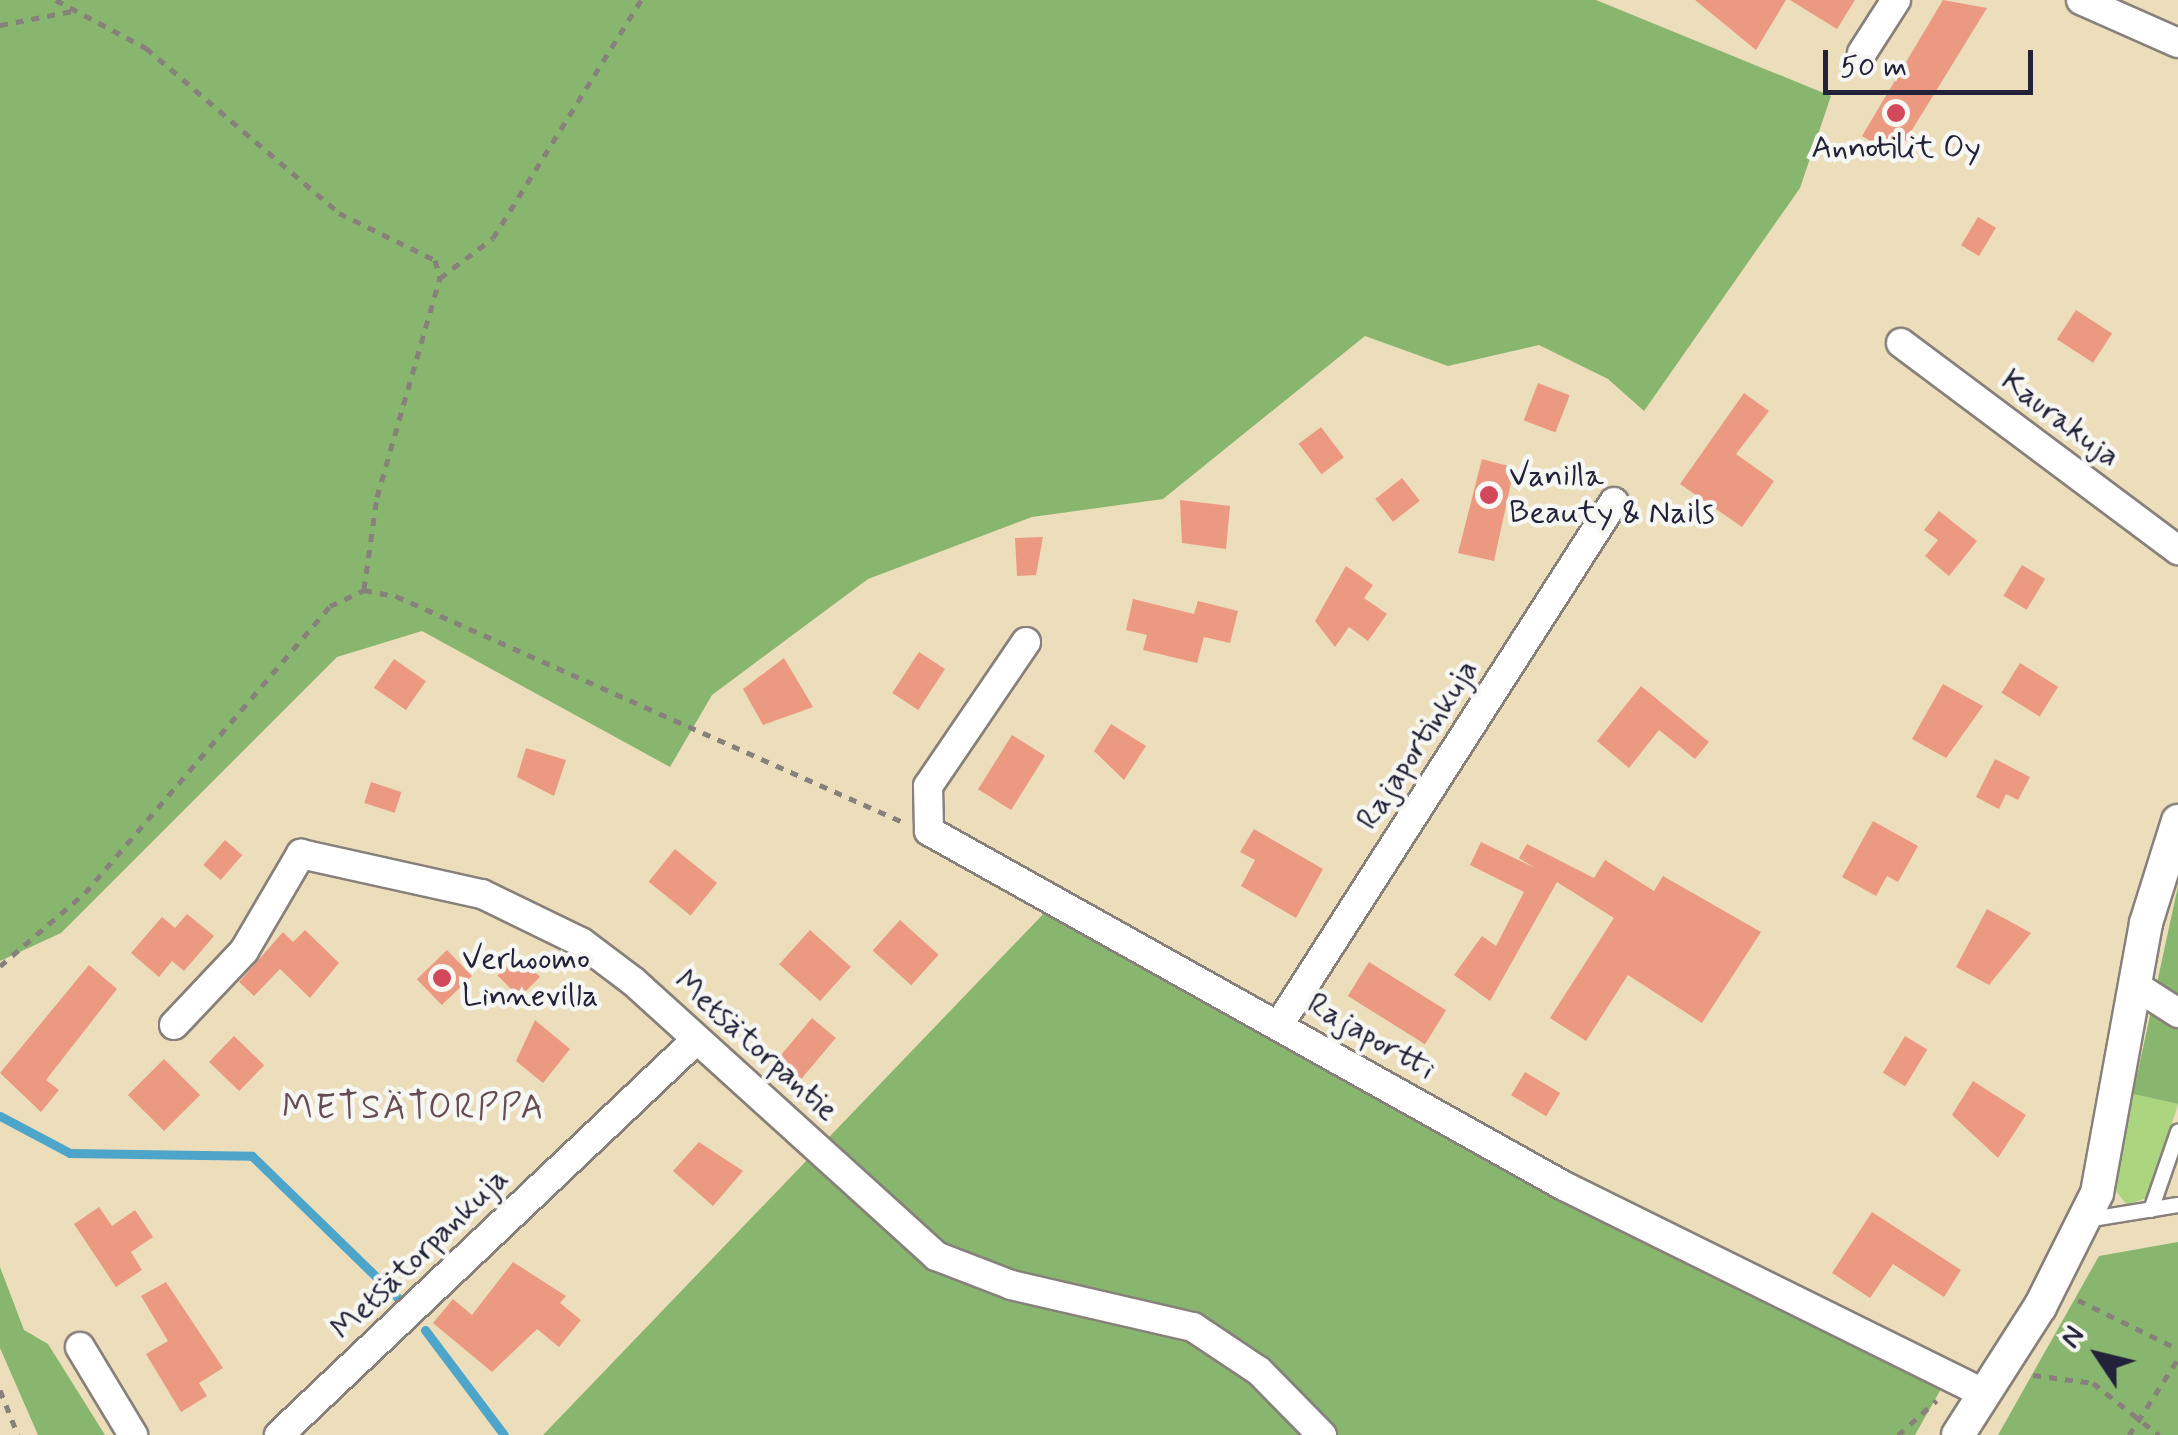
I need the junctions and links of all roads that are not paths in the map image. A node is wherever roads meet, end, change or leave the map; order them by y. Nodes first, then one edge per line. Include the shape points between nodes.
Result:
1 (1896, 0) edge
2 (2081, 0) edge
3 (2178, 43) edge
4 (1862, 53) dead end
5 (1901, 343) dead end
6 (1614, 502) dead end
7 (2178, 550) edge
8 (1026, 642) dead end
9 (2178, 821) edge
10 (2136, 986) junction
11 (2178, 1013) edge
12 (174, 1024) dead end
13 (1279, 1025) junction
14 (696, 1040) junction
15 (2178, 1132) edge
16 (2178, 1205) edge
17 (2151, 1210) junction
18 (2086, 1220) junction
19 (80, 1346) dead end
20 (1970, 1388) junction
21 (134, 1435) edge
22 (279, 1435) edge
23 (1322, 1435) edge
24 (1958, 1435) edge

1 - 4 street
2 - 3 street
5 - 7 street, Kaurakuja
6 - 13 street, Rajaportinkuja
8 - 13 street, Rajaportti via 928,786 929,831
9 - 10 street
10 - 11 street
10 - 18 street via 2117,1114
12 - 14 street, Metsätorpantie via 244,951 301,854 316,850 525,911 594,952
13 - 20 street, Rajaportti via 1608,1209
14 - 22 street, Metsätorpankuja
14 - 23 street, Metsätorpantie via 936,1256 1011,1286 1193,1327 1259,1371
15 - 17 lane
16 - 17 lane
17 - 18 lane
18 - 20 street
19 - 21 street
20 - 24 street

